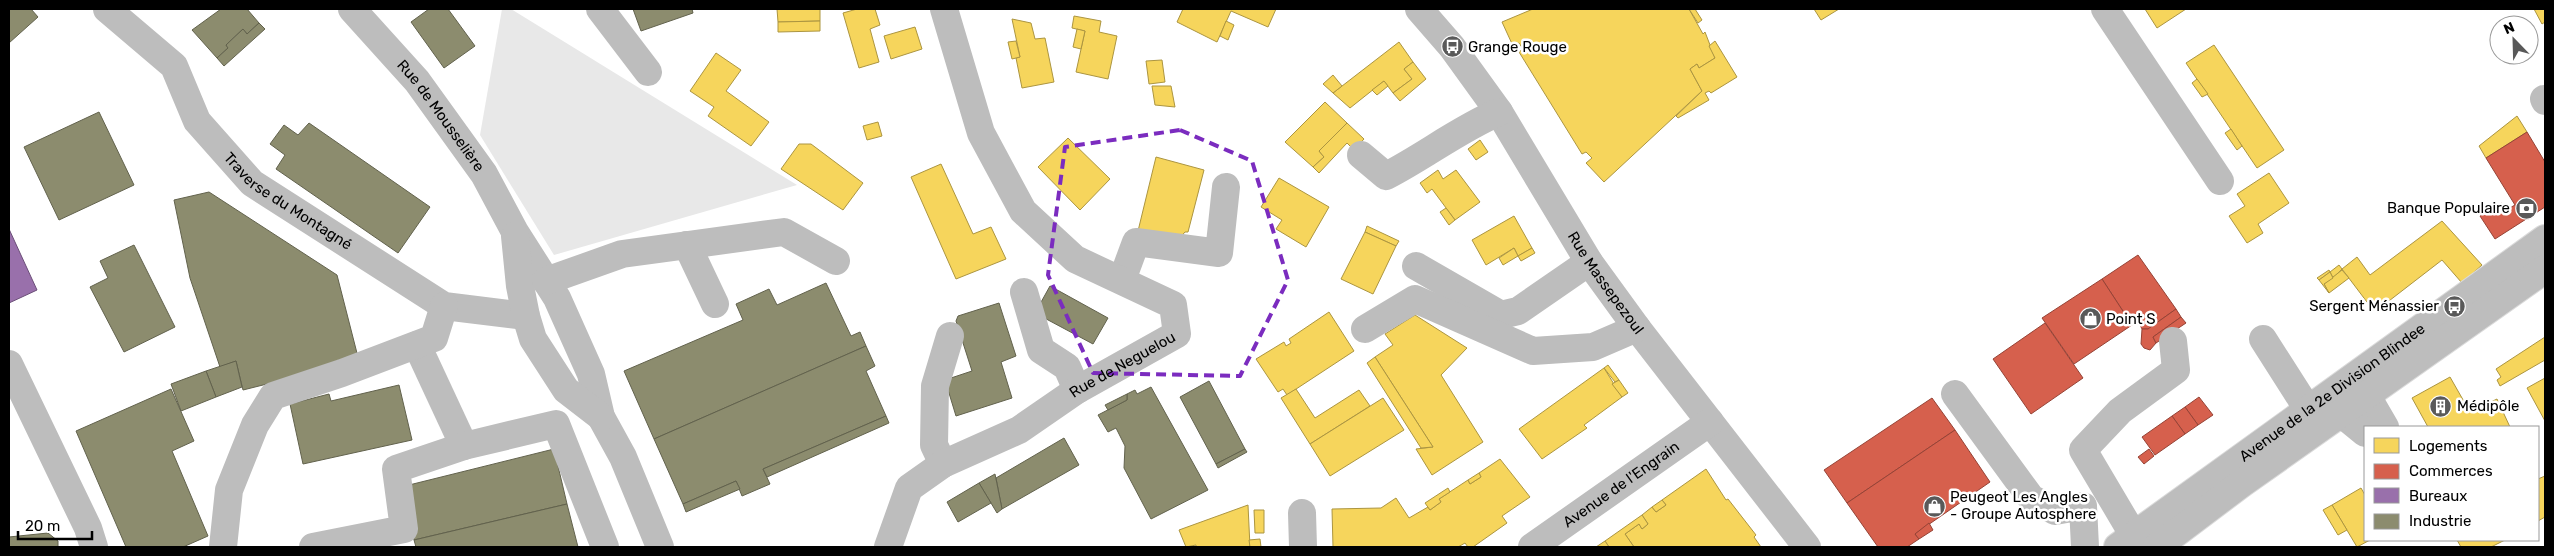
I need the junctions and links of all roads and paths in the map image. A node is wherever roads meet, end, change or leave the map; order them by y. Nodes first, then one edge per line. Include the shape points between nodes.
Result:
1 (107, 9) edge
2 (352, 9) edge
3 (600, 9) edge
4 (944, 9) edge
5 (1419, 9) edge
6 (2105, 9) edge
7 (648, 72) dead end
8 (1499, 112) junction
9 (1361, 155) dead end
10 (2220, 181) dead end
11 (1226, 187) dead end
12 (515, 232) junction
13 (2545, 239) edge
14 (687, 245) junction
15 (836, 261) dead end
16 (1589, 262) junction
17 (1416, 266) dead end
18 (2545, 269) edge
19 (1122, 280) junction
20 (546, 281) junction
21 (1024, 292) dead end
22 (715, 304) dead end
23 (444, 306) junction
24 (526, 316) junction
25 (1637, 328) junction
26 (1365, 329) dead end
27 (950, 336) dead end
28 (2263, 339) dead end
29 (2172, 341) dead end
30 (417, 344) junction
31 (9, 364) edge
32 (566, 390) junction
33 (1077, 390) junction
34 (1955, 394) dead end
35 (2367, 396) junction
36 (2309, 411) junction
37 (2342, 415) junction
38 (601, 417) junction
39 (1710, 422) junction
40 (556, 424) junction
41 (2384, 426) edge
42 (2364, 432) edge
43 (464, 446) junction
44 (943, 464) junction
45 (2107, 493) junction
46 (2083, 506) junction
47 (1302, 512) dead end
48 (2152, 543) edge
49 (94, 547) edge
50 (223, 547) edge
51 (314, 547) edge
52 (604, 547) edge
53 (660, 547) edge
54 (888, 547) edge
55 (1303, 547) edge
56 (1532, 547) edge
57 (1807, 547) edge
58 (2085, 547) edge

1 - 23 street, Traverse du Montagné via 174,66 197,122 252,183
2 - 12 street, Rue de Mousselière via 428,97 484,174
3 - 7 street
4 - 19 street, Rue de Neguelou via 981,133 1023,211 1075,259
5 - 8 street, Rue Massepezoul via 1452,47
6 - 10 street
8 - 9 street via 1472,124 1386,176
8 - 16 street, Rue Massepezoul
11 - 19 street via 1219,253 1136,242
12 - 20 street, Rue de Mousselière
12 - 24 street, Rue de Mousselière
13 - 36 street, Avenue de la 2e Division Blindee
14 - 15 street via 784,232
14 - 20 street via 622,254
14 - 22 street
16 - 17 street via 1518,311 1501,315
16 - 25 street, Rue Massepezoul
18 - 35 street, Avenue de la 2e Division Blindee
19 - 33 street, Rue de Neguelou via 1173,305 1177,334
20 - 38 street, Rue de Mousselière via 591,374
21 - 33 street via 1041,350 1066,367
23 - 24 street, Traverse du Montagné
23 - 30 street via 434,338
24 - 32 street, Rue de Mousselière via 534,339
25 - 26 street via 1593,347 1533,351 1415,300
25 - 39 street, Rue Massepezoul
27 - 44 street via 935,386 934,445
28 - 36 street
29 - 45 street via 2176,370 2120,411 2083,450
30 - 43 street
30 - 50 street via 273,396 255,425 229,490
31 - 49 street via 88,528
32 - 38 street, Rue de Mousselière
32 - 40 street
33 - 44 street, Rue de Neguelou via 1019,430
34 - 46 street via 2031,498 2054,511
35 - 37 street, Avenue de la 2e Division Blindee
35 - 41 street
36 - 48 street, Avenue de la 2e Division Blindee
37 - 42 street
37 - 48 street, Avenue de la 2e Division Blindee
38 - 53 street, Rue de Mousselière via 623,457
39 - 56 street, Avenue de l'Engrain
39 - 57 street, Rue Massepezoul
40 - 43 street
40 - 52 street
43 - 51 street via 396,469 404,529
44 - 54 street, Rue de Neguelou via 909,488
45 - 46 street
45 - 48 street
46 - 58 street
47 - 55 street

